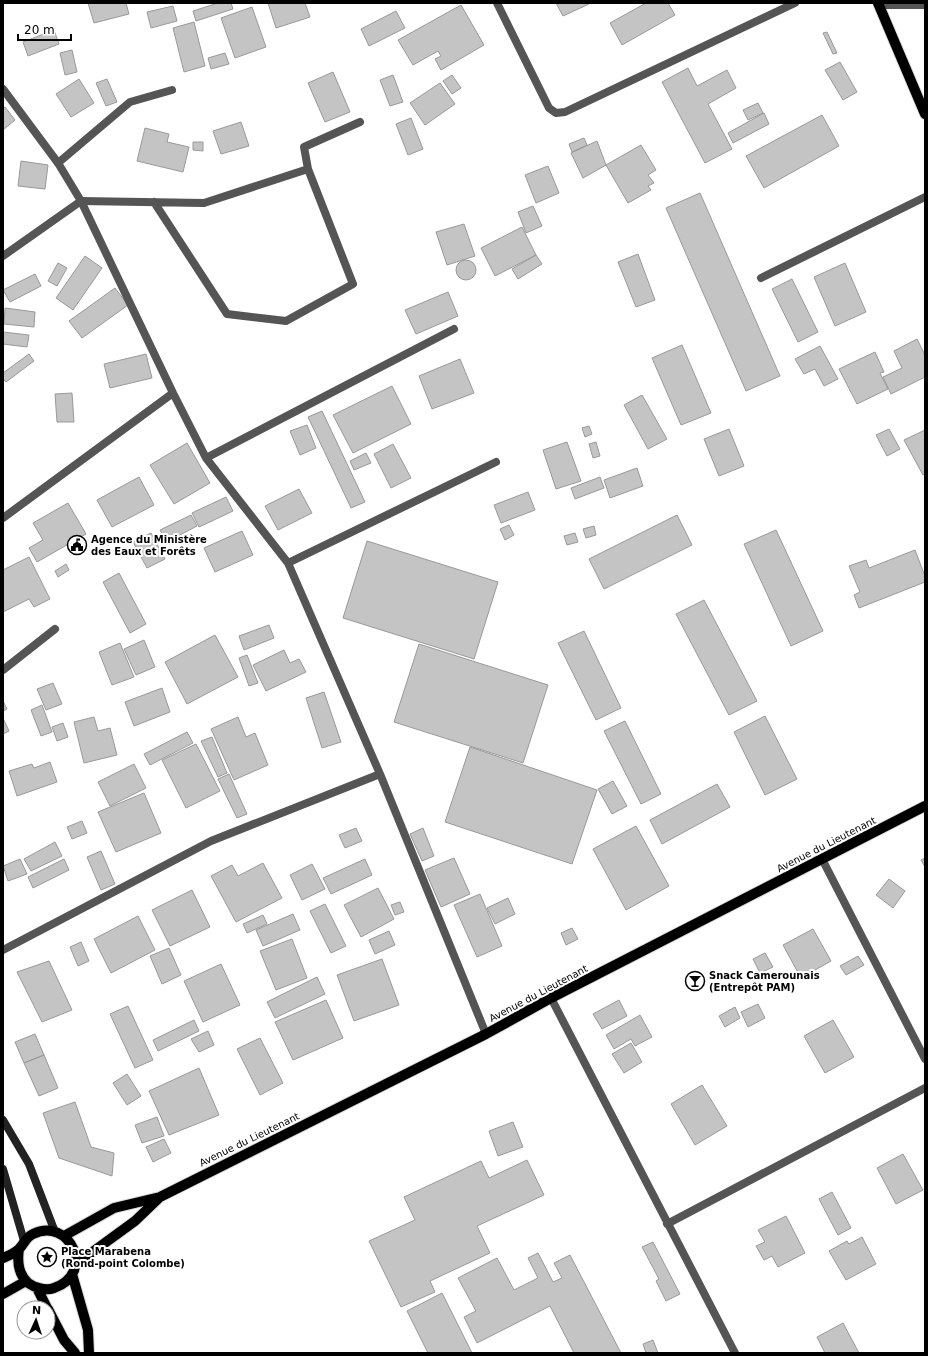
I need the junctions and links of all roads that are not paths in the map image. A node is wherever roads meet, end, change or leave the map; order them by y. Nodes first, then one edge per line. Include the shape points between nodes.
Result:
1 (497, 3) edge
2 (795, 3) edge
3 (879, 4) edge
4 (925, 5) edge
5 (3, 89) edge
6 (172, 90) dead end
7 (925, 114) edge
8 (360, 122) dead end
9 (58, 163) junction
10 (308, 169) junction
11 (925, 197) edge
12 (81, 201) junction
13 (154, 202) junction
14 (3, 256) edge
15 (761, 278) dead end
16 (454, 329) dead end
17 (173, 393) junction
18 (206, 458) junction
19 (496, 462) dead end
20 (3, 518) edge
21 (288, 563) junction
22 (55, 629) dead end
23 (3, 670) edge
24 (380, 774) junction
25 (925, 806) edge
26 (822, 859) junction
27 (3, 950) edge
28 (551, 998) junction
29 (486, 1034) junction
30 (925, 1059) edge
31 (925, 1088) edge
32 (3, 1120) edge
33 (3, 1169) edge
34 (160, 1197) junction
35 (667, 1224) junction
36 (60, 1234) junction
37 (22, 1245) junction
38 (3, 1258) edge
39 (76, 1264) junction
40 (72, 1274) junction
41 (26, 1281) junction
42 (36, 1288) junction
43 (3, 1294) edge
44 (43, 1300) edge
45 (56, 1324) edge
46 (75, 1353) edge
47 (88, 1353) edge
48 (735, 1353) edge

1 - 2 street via 549,108 556,113 565,112
3 - 4 street
3 - 7 main road
5 - 9 street
6 - 9 street via 130,102
8 - 10 street via 304,147
9 - 12 street
10 - 13 street via 204,203
10 - 13 street via 354,284 286,320 227,314
11 - 15 street
12 - 13 street
12 - 14 street
12 - 17 street
16 - 18 street
17 - 18 street
17 - 20 street
18 - 21 street
19 - 21 street
21 - 24 street
22 - 23 street
24 - 27 street via 211,841
24 - 29 street
25 - 26 main road, Avenue du Lieutenant
26 - 28 main road, Avenue du Lieutenant
26 - 30 street
28 - 29 main road, Avenue du Lieutenant
28 - 35 street
29 - 34 main road, Avenue du Lieutenant
31 - 35 street
32 - 36 main road via 29,1164
33 - 37 main road
34 - 36 main road, Avenue du Lieutenant via 114,1208
34 - 39 main road, Avenue du Lieutenant via 135,1221
35 - 48 street
36 - 37 main road via 44,1231 33,1234
36 - 39 main road via 71,1244 76,1254
37 - 38 main road
37 - 41 main road via 17,1260
39 - 40 main road
40 - 42 main road via 63,1284 50,1289
40 - 47 main road via 88,1330
41 - 42 main road
41 - 43 main road
42 - 44 main road
45 - 46 main road

